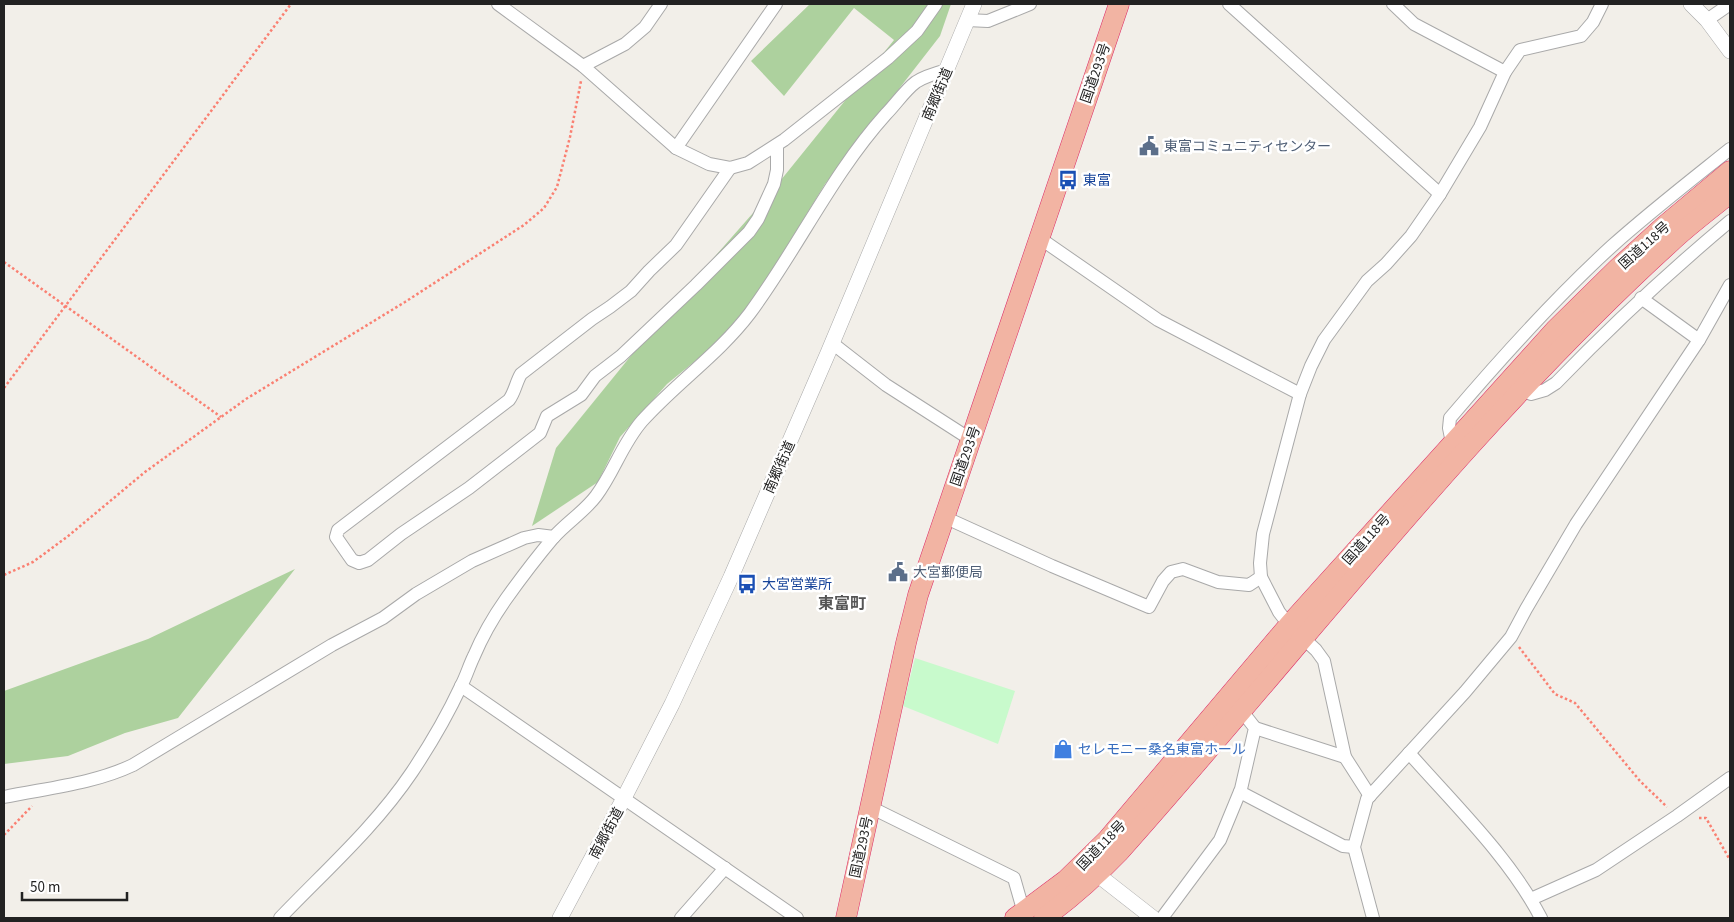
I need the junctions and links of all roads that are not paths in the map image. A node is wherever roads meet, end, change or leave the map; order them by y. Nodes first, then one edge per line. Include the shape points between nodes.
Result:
1 (498, 4) edge
2 (661, 4) edge
3 (776, 4) edge
4 (936, 4) edge
5 (974, 4) edge
6 (1030, 4) edge
7 (1119, 4) edge
8 (1229, 4) edge
9 (1393, 4) edge
10 (1602, 4) edge
11 (1691, 4) edge
12 (1730, 4) edge
13 (967, 20) junction
14 (1707, 20) junction
15 (1730, 51) edge
16 (583, 66) junction
17 (947, 70) junction
18 (1506, 72) junction
19 (777, 145) junction
20 (676, 148) junction
21 (1730, 149) edge
22 (730, 168) junction
23 (1730, 171) edge
24 (1730, 192) edge
25 (1440, 194) junction
26 (1730, 221) edge
27 (1668, 233) junction
28 (1038, 237) junction
29 (1730, 285) edge
30 (1641, 298) junction
31 (1699, 340) junction
32 (832, 343) junction
33 (1523, 390) junction
34 (1300, 394) junction
35 (970, 440) junction
36 (1452, 443) junction
37 (944, 517) junction
38 (554, 537) junction
39 (1261, 577) junction
40 (1296, 631) junction
41 (461, 686) junction
42 (1241, 710) junction
43 (1255, 728) junction
44 (1409, 754) junction
45 (1345, 757) junction
46 (1730, 778) edge
47 (1240, 792) junction
48 (1370, 796) junction
49 (4, 797) edge
50 (624, 798) junction
51 (870, 807) junction
52 (1354, 847) junction
53 (725, 868) junction
54 (1091, 869) junction
55 (1531, 900) junction
56 (1019, 916) edge
57 (280, 918) edge
58 (560, 918) edge
59 (681, 918) edge
60 (797, 918) edge
61 (846, 918) edge
62 (1044, 918) edge
63 (1153, 918) edge
64 (1162, 918) edge
65 (1373, 918) edge
66 (1541, 918) edge

1 - 16 street
2 - 16 street via 645,27 625,44
3 - 20 street
4 - 19 street via 917,31 888,58
5 - 13 street, 南郷街道
6 - 13 street via 988,21
7 - 28 highway, 国道293号
8 - 25 street
9 - 18 street via 1414,24
10 - 18 street via 1593,22 1580,36 1520,50
11 - 14 street
12 - 14 street
13 - 17 street, 南郷街道
14 - 15 street
16 - 20 street
17 - 32 street, 南郷街道
17 - 38 street via 915,83 857,149 746,318 731,337 643,420 589,505
18 - 25 street via 1480,127
19 - 22 street via 748,163
19 - 22 street via 774,184 758,218 696,285 621,356 595,376 581,395 548,416 540,433 368,560 359,563 352,560 336,537 338,530 510,400 521,374 631,291 676,245
20 - 22 street via 709,164
21 - 36 street via 1614,245 1540,316 1450,418
23 - 27 highway, 国道118号
24 - 27 highway, 国道118号
25 - 34 street via 1410,236 1367,281 1324,340
26 - 30 street
27 - 33 highway, 国道118号
27 - 36 highway, 国道118号 via 1618,268
28 - 34 street via 1158,320
28 - 35 highway, 国道293号
29 - 31 street
30 - 31 street
30 - 33 street via 1556,383 1531,394
31 - 44 street via 1576,524 1511,637
32 - 35 street via 886,385
32 - 50 street, 南郷街道 via 727,585
33 - 40 highway, 国道118号
34 - 39 street via 1263,534
35 - 37 highway, 国道293号
36 - 40 highway, 国道118号
37 - 39 street via 1149,607 1163,580 1171,572 1183,569 1218,582 1249,585
37 - 51 highway, 国道293号 via 918,594
38 - 41 street via 506,600 475,653
38 - 49 street via 538,535 524,538 472,561 383,618 332,645 133,765 116,773
39 - 40 street via 1279,612
40 - 42 highway, 国道118号
40 - 45 street via 1324,661
40 - 54 highway, 国道118号 via 1144,798
41 - 50 street
41 - 57 street via 428,746 388,806
42 - 43 street
42 - 54 highway, 国道118号 via 1157,810
43 - 45 street
43 - 47 street
44 - 48 street
44 - 55 street via 1501,857
45 - 48 street
46 - 55 street via 1596,870
47 - 52 street via 1343,846
47 - 64 street via 1220,840
48 - 52 street
50 - 53 street
50 - 58 street, 南郷街道
51 - 56 street via 1014,878
51 - 61 highway, 国道293号
52 - 65 street
53 - 59 street
53 - 60 street
54 - 56 highway, 国道118号
54 - 62 highway, 国道118号
54 - 63 street
55 - 66 street

